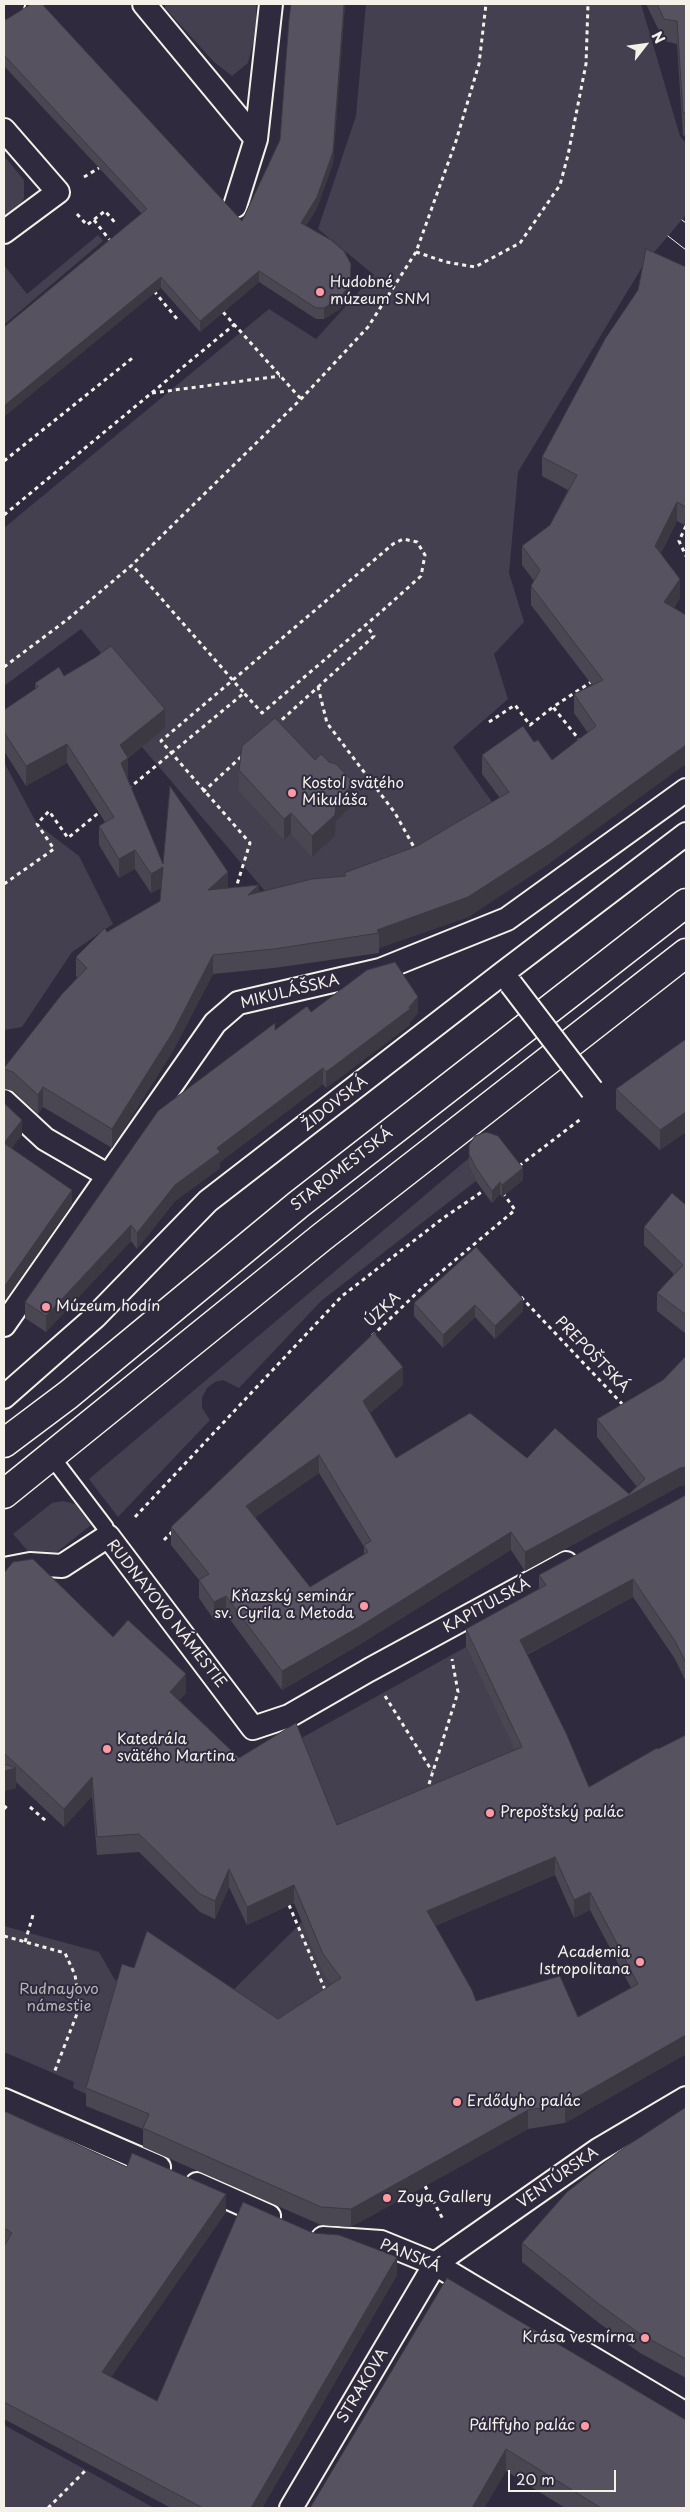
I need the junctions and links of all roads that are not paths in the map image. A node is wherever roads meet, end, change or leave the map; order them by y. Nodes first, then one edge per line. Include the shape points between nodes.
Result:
1 (13, 4) edge
2 (144, 4) edge
3 (271, 4) edge
4 (4, 9) edge
5 (4, 130) edge
6 (256, 139) junction
7 (235, 206) dead end
8 (4, 232) edge
9 (686, 790) edge
10 (686, 834) edge
11 (686, 903) edge
12 (686, 953) edge
13 (507, 979) junction
14 (592, 1090) dead end
15 (4, 1101) edge
16 (109, 1176) junction
17 (6, 1316) edge
18 (4, 1397) edge
19 (4, 1444) edge
20 (51, 1456) junction
21 (4, 1494) edge
22 (108, 1536) junction
23 (584, 1553) edge
24 (4, 1569) edge
25 (289, 1716) joint
26 (686, 2098) edge
27 (4, 2100) edge
28 (435, 2264) junction
29 (686, 2414) edge
30 (291, 2508) edge

1 - 4 street
2 - 6 street
3 - 6 street
5 - 8 street via 58,192
6 - 7 street
9 - 16 street, MIKULÁŠSKA via 507,919 380,970 238,1004 215,1023
10 - 13 street, ŽIDOVSKÁ
11 - 19 main road, STAROMESTSKÁ via 299,1204
12 - 20 main road via 322,1237
13 - 14 street, bridge
13 - 18 street, ŽIDOVSKÁ via 208,1202 95,1317
15 - 16 street via 45,1139
16 - 17 street, MIKULÁŠSKA
20 - 21 main road
20 - 22 lane via 105,1527
22 - 24 street, RUDNAYOVO NÁMESTIE via 62,1566 30,1564
22 - 25 street, RUDNAYOVO NÁMESTIE via 253,1728
23 - 25 street, KAPITULSKÁ
26 - 28 street, VENTÚRSKA via 598,2150
27 - 28 street, PANSKÁ via 318,2238 381,2242
28 - 29 street, PANSKÁ
28 - 30 street, STRAKOVA

